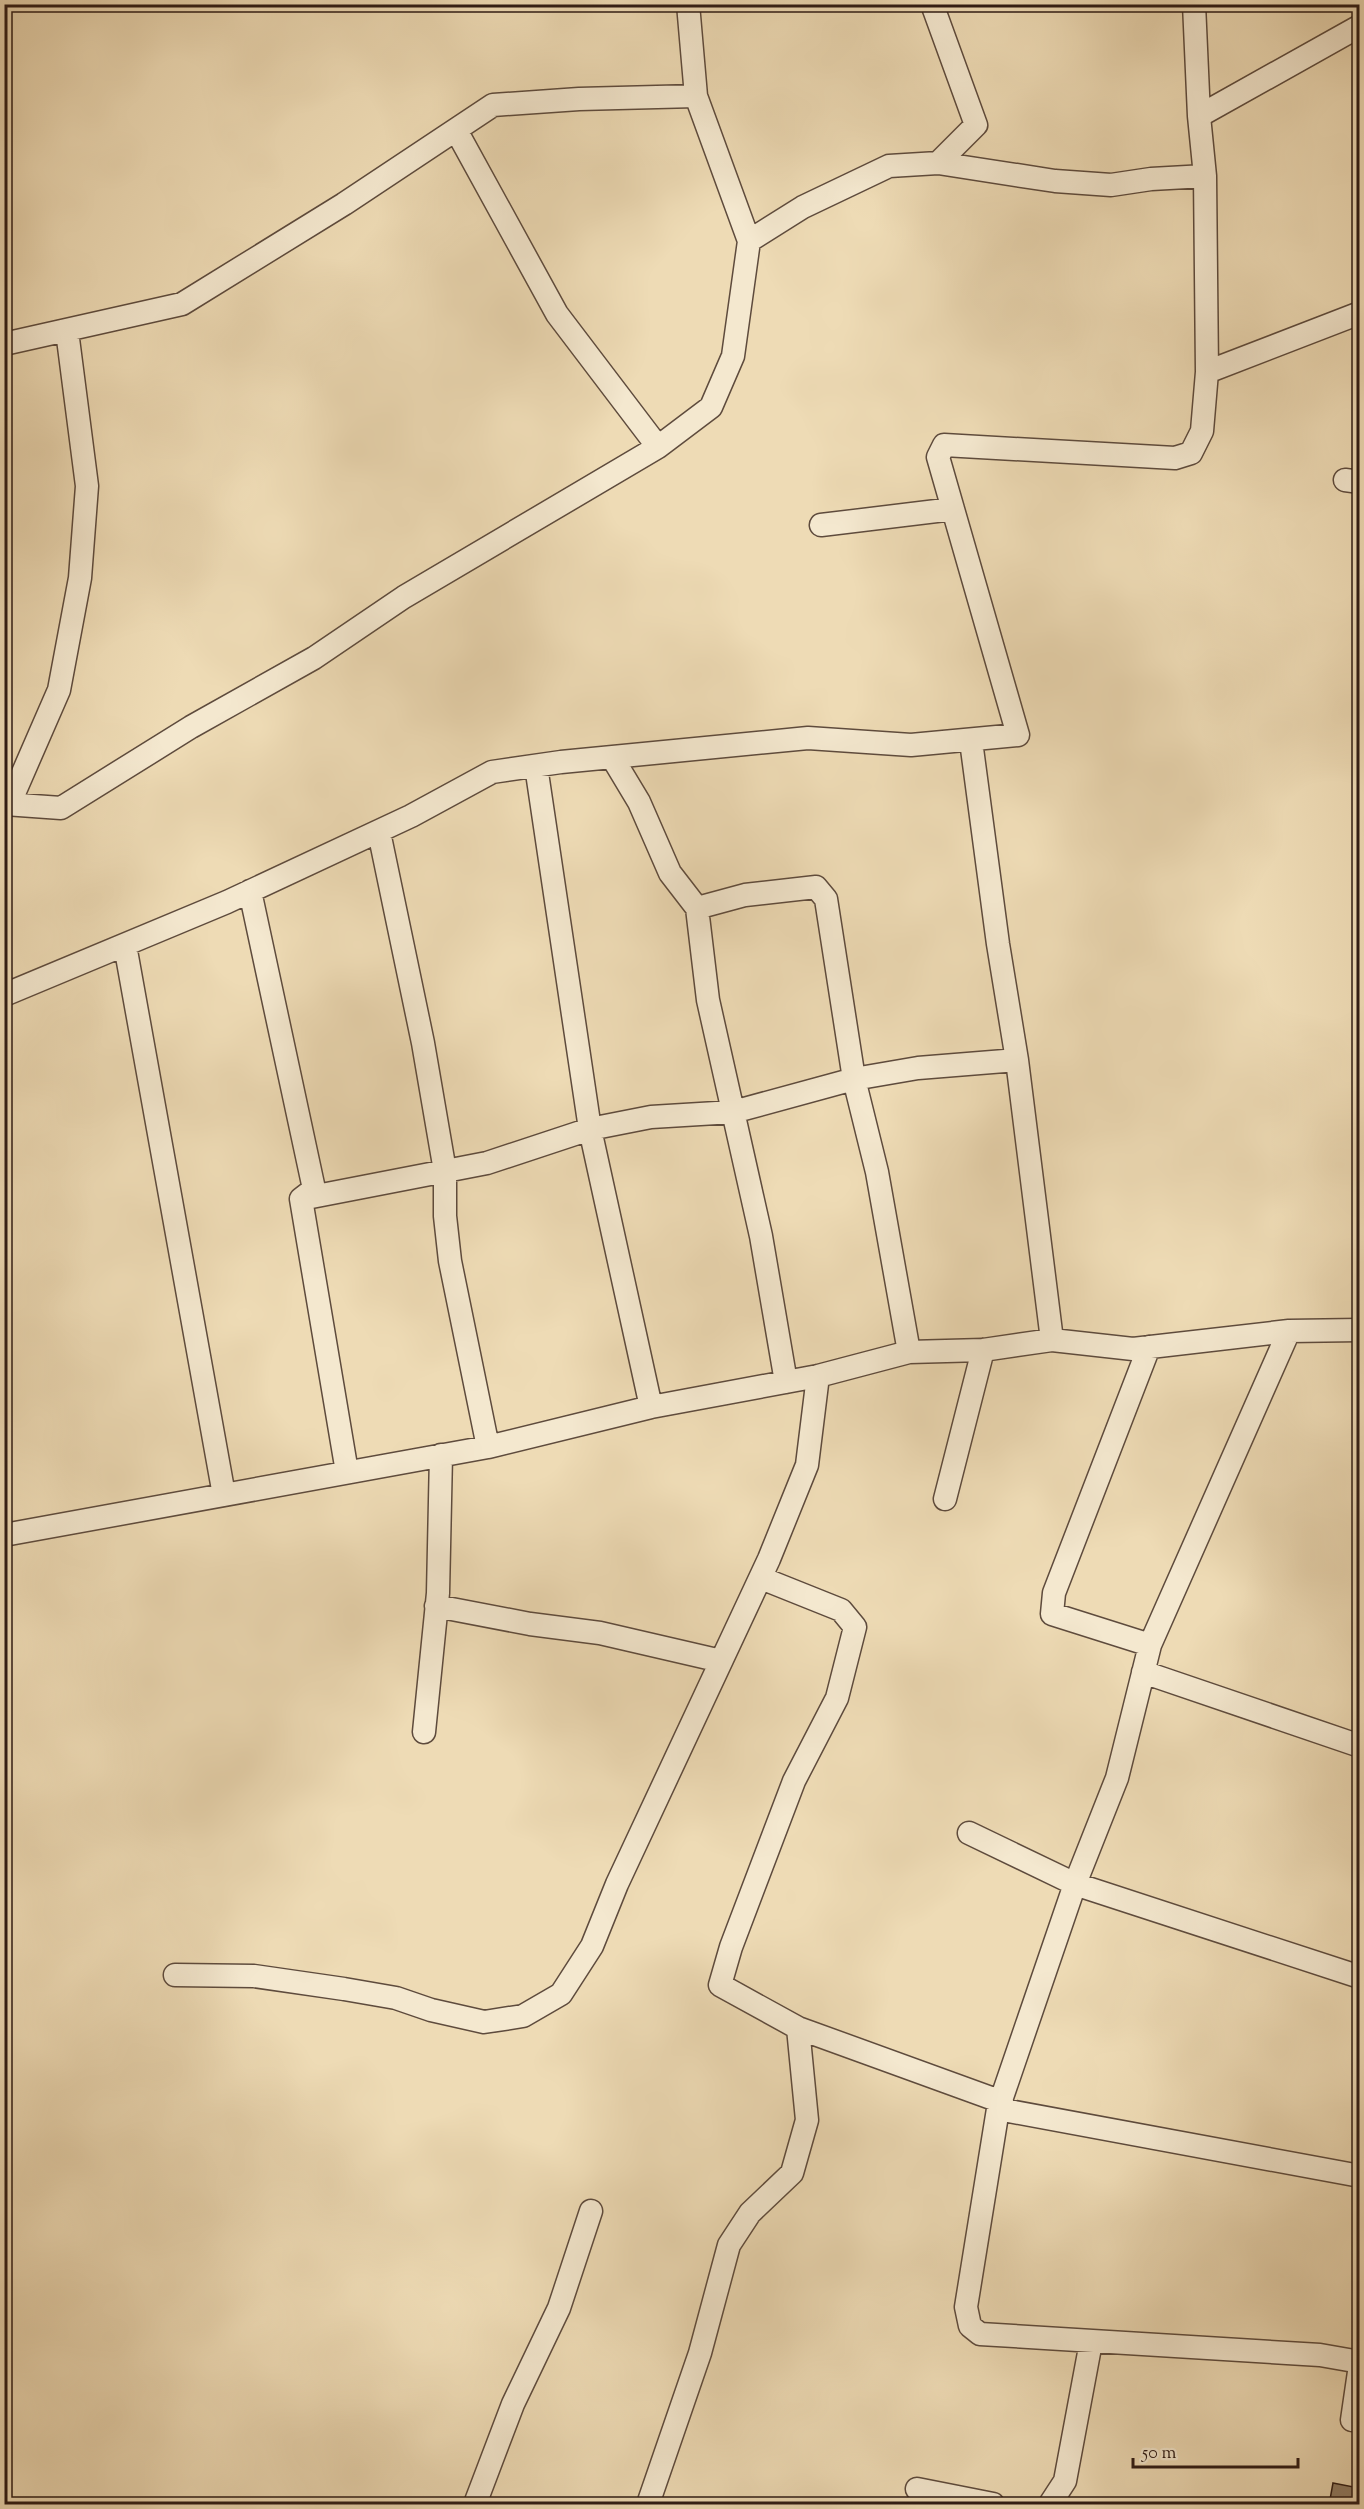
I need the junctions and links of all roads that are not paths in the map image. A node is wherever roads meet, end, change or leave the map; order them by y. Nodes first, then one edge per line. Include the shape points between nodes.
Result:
1 (688, 4) edge
2 (932, 4) edge
3 (1194, 4) edge
4 (1359, 26) edge
5 (696, 96) junction
6 (1199, 116) junction
7 (456, 130) junction
8 (938, 163) junction
9 (1205, 176) junction
10 (749, 241) junction
11 (1359, 313) edge
12 (66, 332) junction
13 (4, 344) edge
14 (1207, 372) junction
15 (658, 447) junction
16 (953, 508) junction
17 (820, 525) dead end
18 (971, 741) junction
19 (612, 757) junction
20 (536, 766) junction
21 (5, 804) edge
22 (379, 831) junction
23 (250, 891) junction
24 (697, 908) junction
25 (125, 945) junction
26 (4, 995) edge
27 (1017, 1060) junction
28 (854, 1079) junction
29 (733, 1112) junction
30 (590, 1129) junction
31 (445, 1171) junction
32 (301, 1199) junction
33 (1359, 1330) edge
34 (1289, 1331) junction
35 (1052, 1340) junction
36 (1149, 1347) junction
37 (983, 1350) junction
38 (909, 1352) junction
39 (819, 1376) junction
40 (786, 1382) junction
41 (651, 1407) junction
42 (488, 1447) junction
43 (441, 1455) junction
44 (347, 1472) junction
45 (224, 1495) junction
46 (945, 1499) dead end
47 (4, 1536) edge
48 (761, 1578) junction
49 (436, 1606) junction
50 (1150, 1645) junction
51 (721, 1661) junction
52 (1143, 1672) junction
53 (424, 1732) dead end
54 (1359, 1746) edge
55 (969, 1833) dead end
56 (1075, 1884) junction
57 (175, 1975) dead end
58 (1359, 1977) edge
59 (798, 2028) junction
60 (1000, 2106) junction
61 (1359, 2176) edge
62 (591, 2211) dead end
63 (1091, 2342) junction
64 (1359, 2363) edge
65 (1352, 2420) dead end
66 (917, 2489) dead end
67 (475, 2505) edge
68 (648, 2505) edge
69 (993, 2505) edge
70 (1050, 2505) edge

1 - 5 street
2 - 8 street via 976,125
3 - 6 street
4 - 6 street
5 - 7 street via 493,105
5 - 10 street
6 - 9 street
7 - 12 street via 183,304
7 - 15 street via 557,314
8 - 9 street via 1055,181 1110,185
8 - 10 street via 889,166 803,207
9 - 14 street
10 - 15 street via 733,356 716,397 711,407
11 - 14 street
12 - 13 street
12 - 21 street via 87,486 80,578 59,690 15,791
14 - 16 street via 1202,431 1191,453 1175,458 944,445 938,457
15 - 21 street via 404,597 314,658 191,726 62,808
16 - 17 street
16 - 18 street via 1018,735
18 - 19 street via 911,745 808,738
18 - 27 street
19 - 20 street
19 - 24 street via 639,802 670,873
20 - 22 street via 492,772
20 - 30 street
22 - 23 street
22 - 31 street
23 - 25 street
23 - 32 street via 314,1189
24 - 28 street via 745,895 816,887 826,899
24 - 29 street via 708,1000
25 - 26 street
25 - 45 street
27 - 28 street via 918,1068
27 - 35 street
28 - 29 street
28 - 38 street via 877,1172
29 - 30 street via 651,1117
29 - 40 street via 761,1236
30 - 31 street via 487,1163
30 - 41 street
31 - 32 street
31 - 42 street via 450,1261
32 - 44 street
33 - 34 street
34 - 36 street
34 - 50 street
35 - 36 street via 1133,1349
35 - 37 street
36 - 50 street via 1054,1593 1052,1614
37 - 38 street
37 - 46 street
38 - 39 street
39 - 40 street
39 - 48 street via 807,1465
40 - 41 street
41 - 42 street
42 - 43 street
43 - 44 street
43 - 49 street
44 - 45 street
45 - 47 street
48 - 51 street
48 - 59 street via 841,1610 855,1627 837,1698 794,1781 720,1985
49 - 51 street via 600,1633
49 - 53 street
50 - 52 street
51 - 57 street via 592,1946 561,1994 523,2016 484,2022 396,1998 344,1989 254,1976
52 - 54 street
52 - 56 street via 1117,1778
55 - 56 street
56 - 58 street
56 - 60 street
59 - 60 street
59 - 68 street via 807,2120 792,2173 750,2213 729,2246 700,2353
60 - 61 street
60 - 63 street via 966,2307 970,2326 980,2334
62 - 67 street via 559,2308 513,2404
63 - 64 street via 1320,2355
63 - 70 street via 1065,2481
64 - 65 street
66 - 69 street

